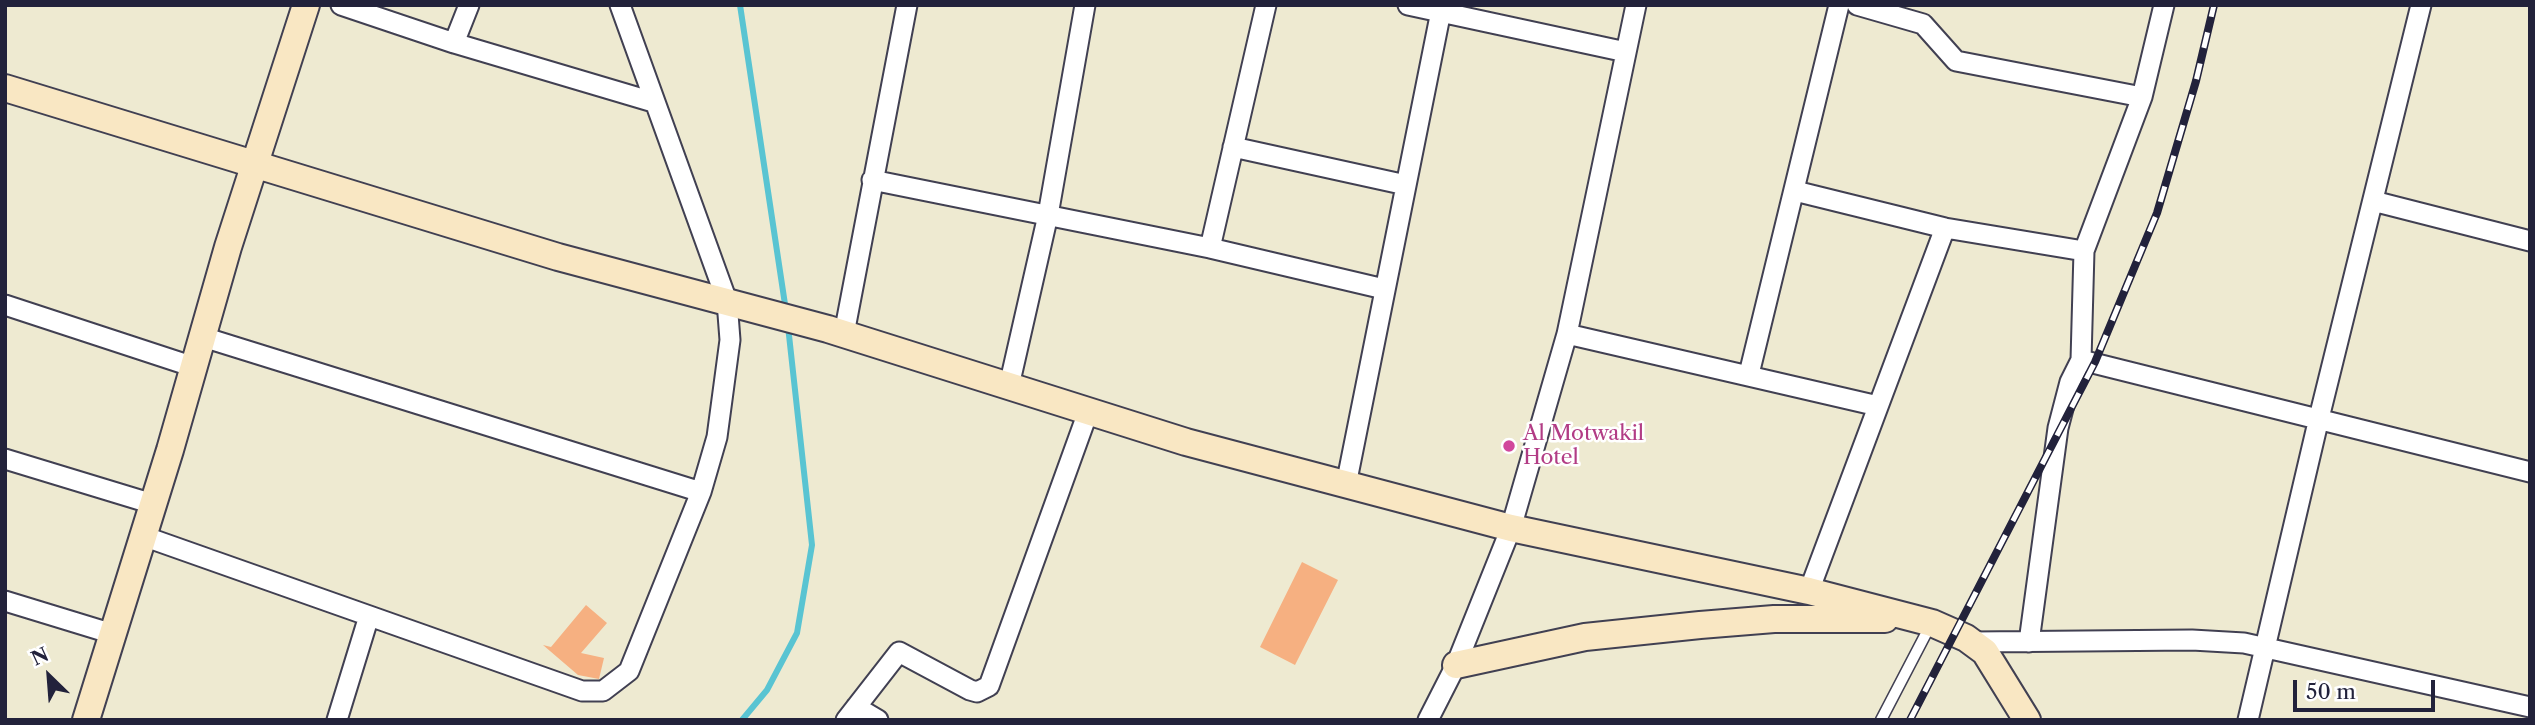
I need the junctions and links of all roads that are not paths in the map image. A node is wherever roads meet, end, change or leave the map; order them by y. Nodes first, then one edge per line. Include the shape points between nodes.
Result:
1 (306, 5) edge
2 (341, 5) edge
3 (469, 5) edge
4 (620, 5) edge
5 (907, 5) edge
6 (1085, 5) edge
7 (1266, 5) edge
8 (1408, 5) edge
9 (1636, 5) edge
10 (1839, 5) edge
11 (1857, 5) edge
12 (2164, 5) edge
13 (2421, 5) edge
14 (1441, 12) junction
15 (454, 43) junction
16 (1626, 52) junction
17 (5, 88) edge
18 (2142, 97) junction
19 (653, 102) junction
20 (1233, 147) junction
21 (253, 164) junction
22 (872, 180) junction
23 (1406, 185) junction
24 (1795, 191) junction
25 (2373, 201) junction
26 (1048, 215) junction
27 (1945, 228) junction
28 (2530, 241) edge
29 (1210, 248) junction
30 (2084, 251) junction
31 (1384, 289) junction
32 (738, 303) junction
33 (5, 305) edge
34 (836, 332) junction
35 (1567, 334) junction
36 (202, 337) junction
37 (2081, 360) junction
38 (194, 367) junction
39 (1749, 374) junction
40 (1009, 386) junction
41 (1878, 406) junction
42 (1088, 412) junction
43 (2319, 418) junction
44 (5, 459) edge
45 (2530, 472) edge
46 (1346, 485) junction
47 (701, 492) junction
48 (153, 504) junction
49 (1511, 528) junction
50 (143, 536) junction
51 (1809, 592) junction
52 (5, 601) edge
53 (369, 616) junction
54 (1920, 621) junction
55 (113, 634) junction
56 (1973, 642) junction
57 (2029, 642) junction
58 (2266, 647) junction
59 (1456, 665) junction
60 (2530, 708) edge
61 (851, 713) edge
62 (86, 720) edge
63 (337, 720) edge
64 (878, 720) edge
65 (1428, 720) edge
66 (1881, 720) edge
67 (2026, 720) edge
68 (2248, 720) edge

1 - 21 street
2 - 15 street
3 - 15 street
4 - 19 street
5 - 22 street
6 - 26 street
7 - 20 street
8 - 14 street
9 - 16 street
10 - 24 street
11 - 18 street via 1923,23 1956,61
12 - 18 street
13 - 25 street
14 - 16 street
14 - 23 street
15 - 19 street
16 - 35 street
17 - 21 street
18 - 30 street
19 - 32 street
20 - 23 street
20 - 29 street
21 - 32 street via 558,257
21 - 36 street
22 - 26 street
22 - 34 street
23 - 31 street
24 - 27 street
24 - 39 street
25 - 28 street
25 - 43 street
26 - 29 street
26 - 40 street
27 - 30 street
27 - 41 street
29 - 31 street
30 - 37 street
31 - 46 street
32 - 34 street
32 - 47 street via 717,437
33 - 38 street
34 - 40 street
35 - 39 street
35 - 49 street
36 - 38 street
36 - 47 street
37 - 43 street
37 - 57 street via 2058,428
38 - 48 street
39 - 41 street
40 - 42 street
41 - 51 street
42 - 46 street
42 - 61 street via 989,686 970,690 899,652
43 - 45 street
43 - 58 street
44 - 48 street
46 - 49 street
47 - 53 street via 629,671 603,691 582,691
48 - 50 street
49 - 51 street
49 - 59 street
50 - 53 street
50 - 55 street
51 - 54 street
52 - 55 street
53 - 63 street
54 - 56 street
54 - 59 street via 1774,619 1700,625 1585,637
54 - 66 lane
55 - 62 street
56 - 57 street
56 - 67 street
57 - 58 street via 2192,640
58 - 60 street
58 - 68 street
59 - 65 street
61 - 64 street

